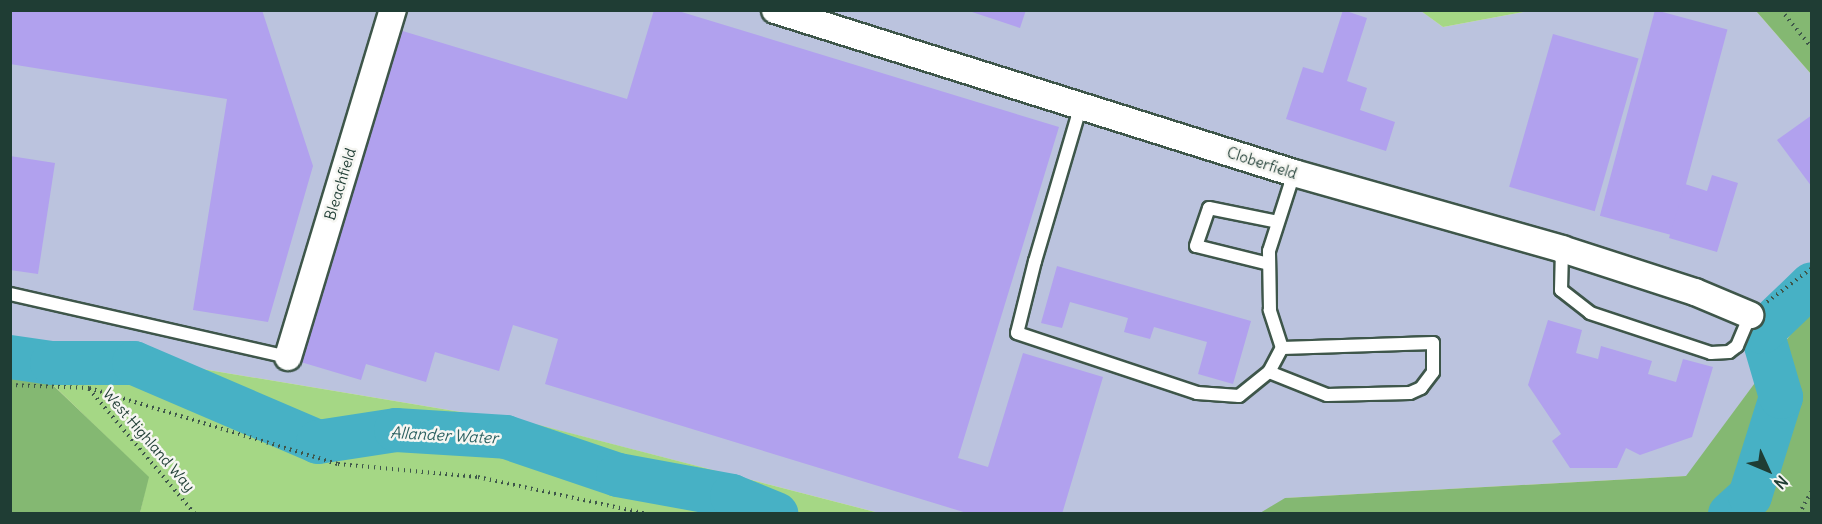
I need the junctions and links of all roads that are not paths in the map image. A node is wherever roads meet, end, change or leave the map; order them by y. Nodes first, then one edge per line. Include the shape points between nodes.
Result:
1 (393, 10) edge
2 (775, 10) edge
3 (1082, 104) junction
4 (1294, 173) junction
5 (1278, 222) junction
6 (1562, 249) junction
7 (1269, 264) junction
8 (10, 294) edge
9 (1750, 315) joint
10 (1282, 348) junction
11 (288, 357) joint
12 (1269, 372) junction

1 - 11 street, Bleachfield
2 - 3 street, Cloberfield via 988,79
3 - 4 street, Cloberfield
3 - 12 lane via 1017,333 1197,393 1239,396
4 - 5 lane
4 - 6 street, Cloberfield
5 - 7 lane
5 - 7 lane via 1209,208 1196,246
6 - 9 street, Cloberfield via 1695,292
6 - 9 lane via 1561,290 1590,313 1711,353 1730,352 1737,346
7 - 10 lane via 1270,310
8 - 11 lane
10 - 12 lane
10 - 12 lane via 1433,342 1433,372 1421,388 1410,393 1327,395

